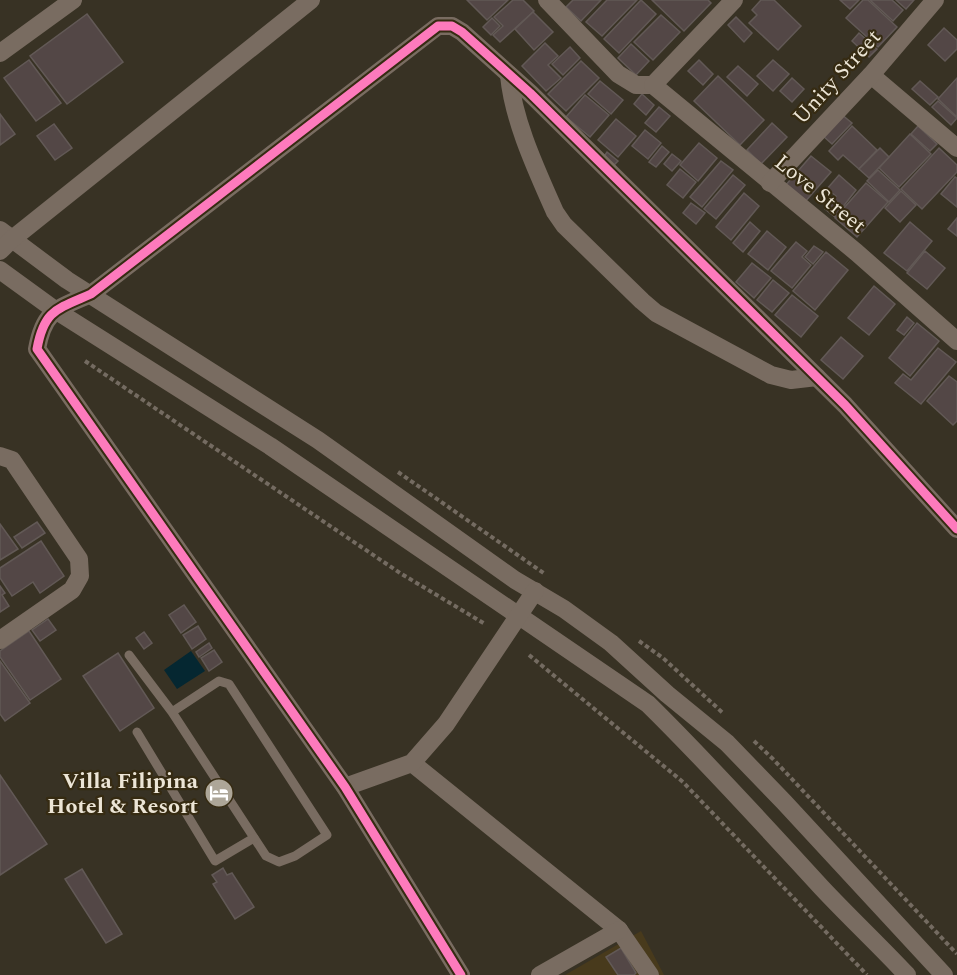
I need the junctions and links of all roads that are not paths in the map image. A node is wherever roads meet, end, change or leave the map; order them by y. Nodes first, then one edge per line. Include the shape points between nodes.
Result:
1 (73, 0) edge
2 (311, 0) edge
3 (547, 0) edge
4 (734, 0) edge
5 (935, 0) edge
6 (0, 53) edge
7 (509, 75) junction
8 (871, 75) junction
9 (653, 85) junction
10 (957, 148) edge
11 (770, 183) junction
12 (4, 240) edge
13 (0, 270) edge
14 (91, 294) junction
15 (55, 310) junction
16 (957, 341) edge
17 (817, 377) junction
18 (0, 456) edge
19 (957, 529) edge
20 (534, 591) junction
21 (518, 615) junction
22 (0, 640) edge
23 (129, 655) dead end
24 (172, 712) junction
25 (137, 732) dead end
26 (412, 763) junction
27 (345, 787) junction
28 (254, 838) junction
29 (619, 930) junction
30 (461, 975) edge
31 (540, 975) edge
32 (650, 975) edge
33 (907, 975) edge
34 (944, 975) edge

1 - 6 street
2 - 12 street
3 - 9 street via 618,74 636,86
4 - 9 street
5 - 8 street, Unity Street
7 - 14 street via 462,32 452,26 438,27
7 - 17 street
7 - 17 street via 518,117 555,212 564,225 656,313 771,375 791,380
8 - 10 street
8 - 11 street, Unity Street
9 - 11 street, Love Street
11 - 16 street, Love Street
12 - 14 street
13 - 15 street
14 - 15 street
14 - 20 street via 318,440
15 - 21 street via 270,446
15 - 27 street via 40,330 37,349
17 - 19 street
18 - 22 street via 12,460 79,559 80,576 72,590
20 - 21 street
20 - 34 street via 611,643 727,743
21 - 26 street via 446,724
21 - 33 street via 648,704
23 - 24 lane
24 - 28 lane
24 - 28 lane via 219,681 229,684 327,835 279,862 266,856
25 - 28 lane via 214,861
26 - 27 street
26 - 29 street
27 - 30 street
29 - 31 street
29 - 32 street

